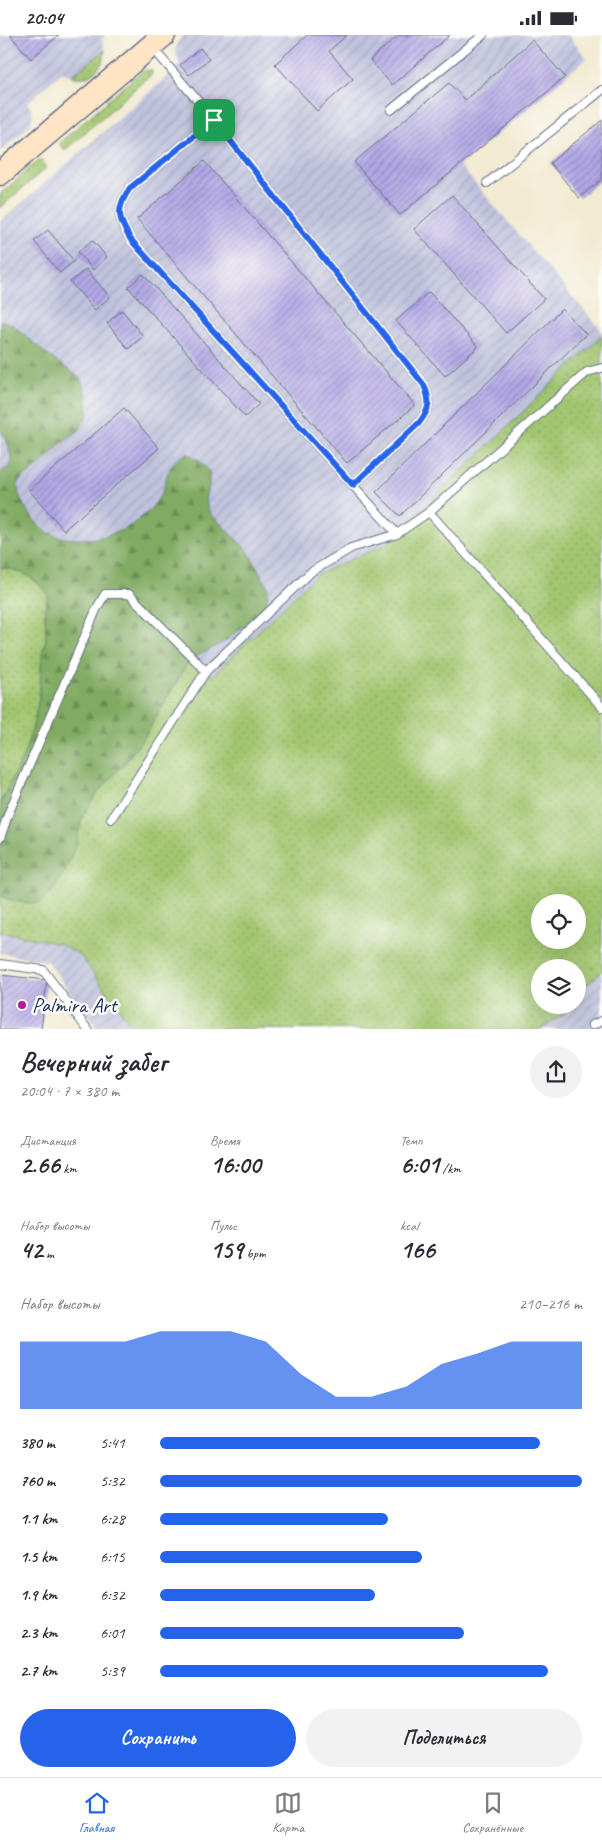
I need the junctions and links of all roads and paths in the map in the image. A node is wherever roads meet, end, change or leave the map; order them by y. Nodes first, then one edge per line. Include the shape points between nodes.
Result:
1 (483, 35) edge
2 (157, 40) edge
3 (602, 90) edge
4 (391, 111) dead end
5 (214, 120) junction
6 (0, 173) edge
7 (487, 183) dead end
8 (602, 368) edge
9 (353, 485) junction
10 (429, 512) junction
11 (397, 534) junction
12 (206, 671) junction
13 (602, 707) edge
14 (112, 819) dead end
15 (0, 838) edge
16 (0, 964) edge
17 (602, 1021) edge
18 (592, 1025) dead end
19 (88, 1029) edge

1 - 4 lane
2 - 5 lane
2 - 6 street
3 - 7 lane
5 - 9 lane via 427,392 427,413
5 - 9 lane via 130,188 122,199 119,213 123,227 131,240
8 - 10 lane via 587,372
9 - 11 lane
10 - 11 lane
10 - 13 lane
11 - 12 lane via 351,548 311,572
12 - 14 lane
12 - 15 lane via 129,594 105,594
16 - 19 lane via 43,970
17 - 18 lane

